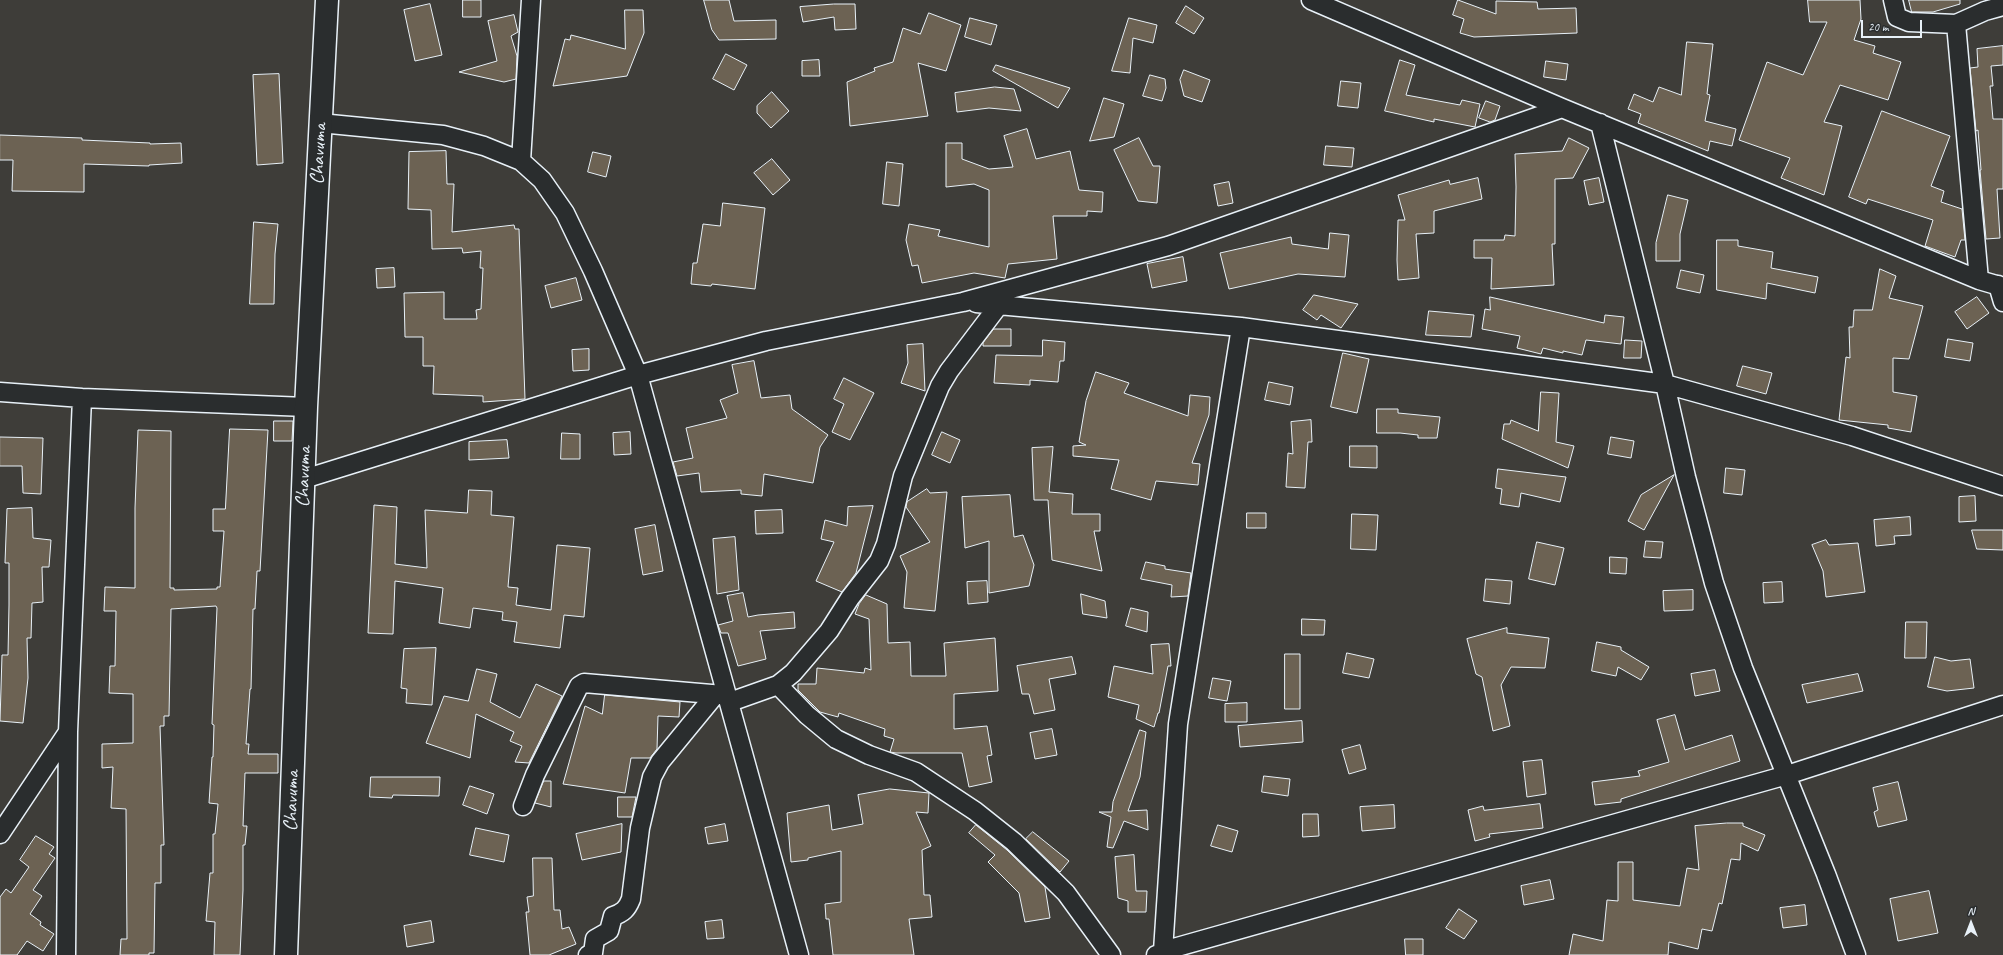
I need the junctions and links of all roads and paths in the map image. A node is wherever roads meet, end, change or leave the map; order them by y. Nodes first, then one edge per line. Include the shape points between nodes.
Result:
1 (327, 0) edge
2 (531, 0) edge
3 (1311, 0) edge
4 (1893, 0) edge
5 (2003, 6) edge
6 (1956, 24) junction
7 (1562, 108) junction
8 (320, 123) junction
9 (1600, 123) junction
10 (521, 161) junction
11 (1979, 280) junction
12 (2001, 286) edge
13 (963, 302) junction
14 (2003, 302) edge
15 (999, 305) junction
16 (1241, 327) junction
17 (638, 375) junction
18 (1665, 384) junction
19 (0, 392) edge
20 (82, 398) junction
21 (306, 407) junction
22 (304, 479) junction
23 (2003, 486) edge
24 (778, 685) junction
25 (724, 697) junction
26 (2003, 705) edge
27 (68, 732) junction
28 (1787, 775) junction
29 (524, 806) dead end
30 (0, 834) edge
31 (1162, 953) edge
32 (66, 955) edge
33 (286, 955) edge
34 (588, 955) edge
35 (799, 955) edge
36 (1111, 955) edge
37 (1856, 955) edge

1 - 8 street, Chavuma
2 - 10 street
3 - 7 street
4 - 6 street via 1897,17 1909,22
5 - 6 street
6 - 11 street
7 - 9 street
7 - 13 street via 1168,246
8 - 10 street via 442,136 484,146
8 - 21 street, Chavuma
9 - 11 street
9 - 18 street
10 - 17 street via 542,180 565,214
11 - 12 street
12 - 14 street
13 - 15 street
13 - 17 street via 766,341
15 - 16 street
15 - 24 street via 940,386 903,476 886,544 879,561 811,654
16 - 18 street
16 - 31 street via 1178,724
17 - 22 street
17 - 25 street
18 - 23 street via 1852,436
18 - 28 street via 1714,583 1743,668
19 - 20 street
20 - 21 street
20 - 27 street
21 - 22 street, Chavuma
22 - 33 street, Chavuma
24 - 25 street
24 - 36 street via 807,715 836,739 869,755 916,772 975,811 1014,842 1066,893
25 - 29 street via 584,683 579,686 535,775
25 - 34 street via 660,762 652,777 640,828 631,899 622,914 613,916 609,931 594,939 593,953
25 - 35 street
26 - 28 street
27 - 30 street
27 - 32 street
28 - 31 street
28 - 37 street

